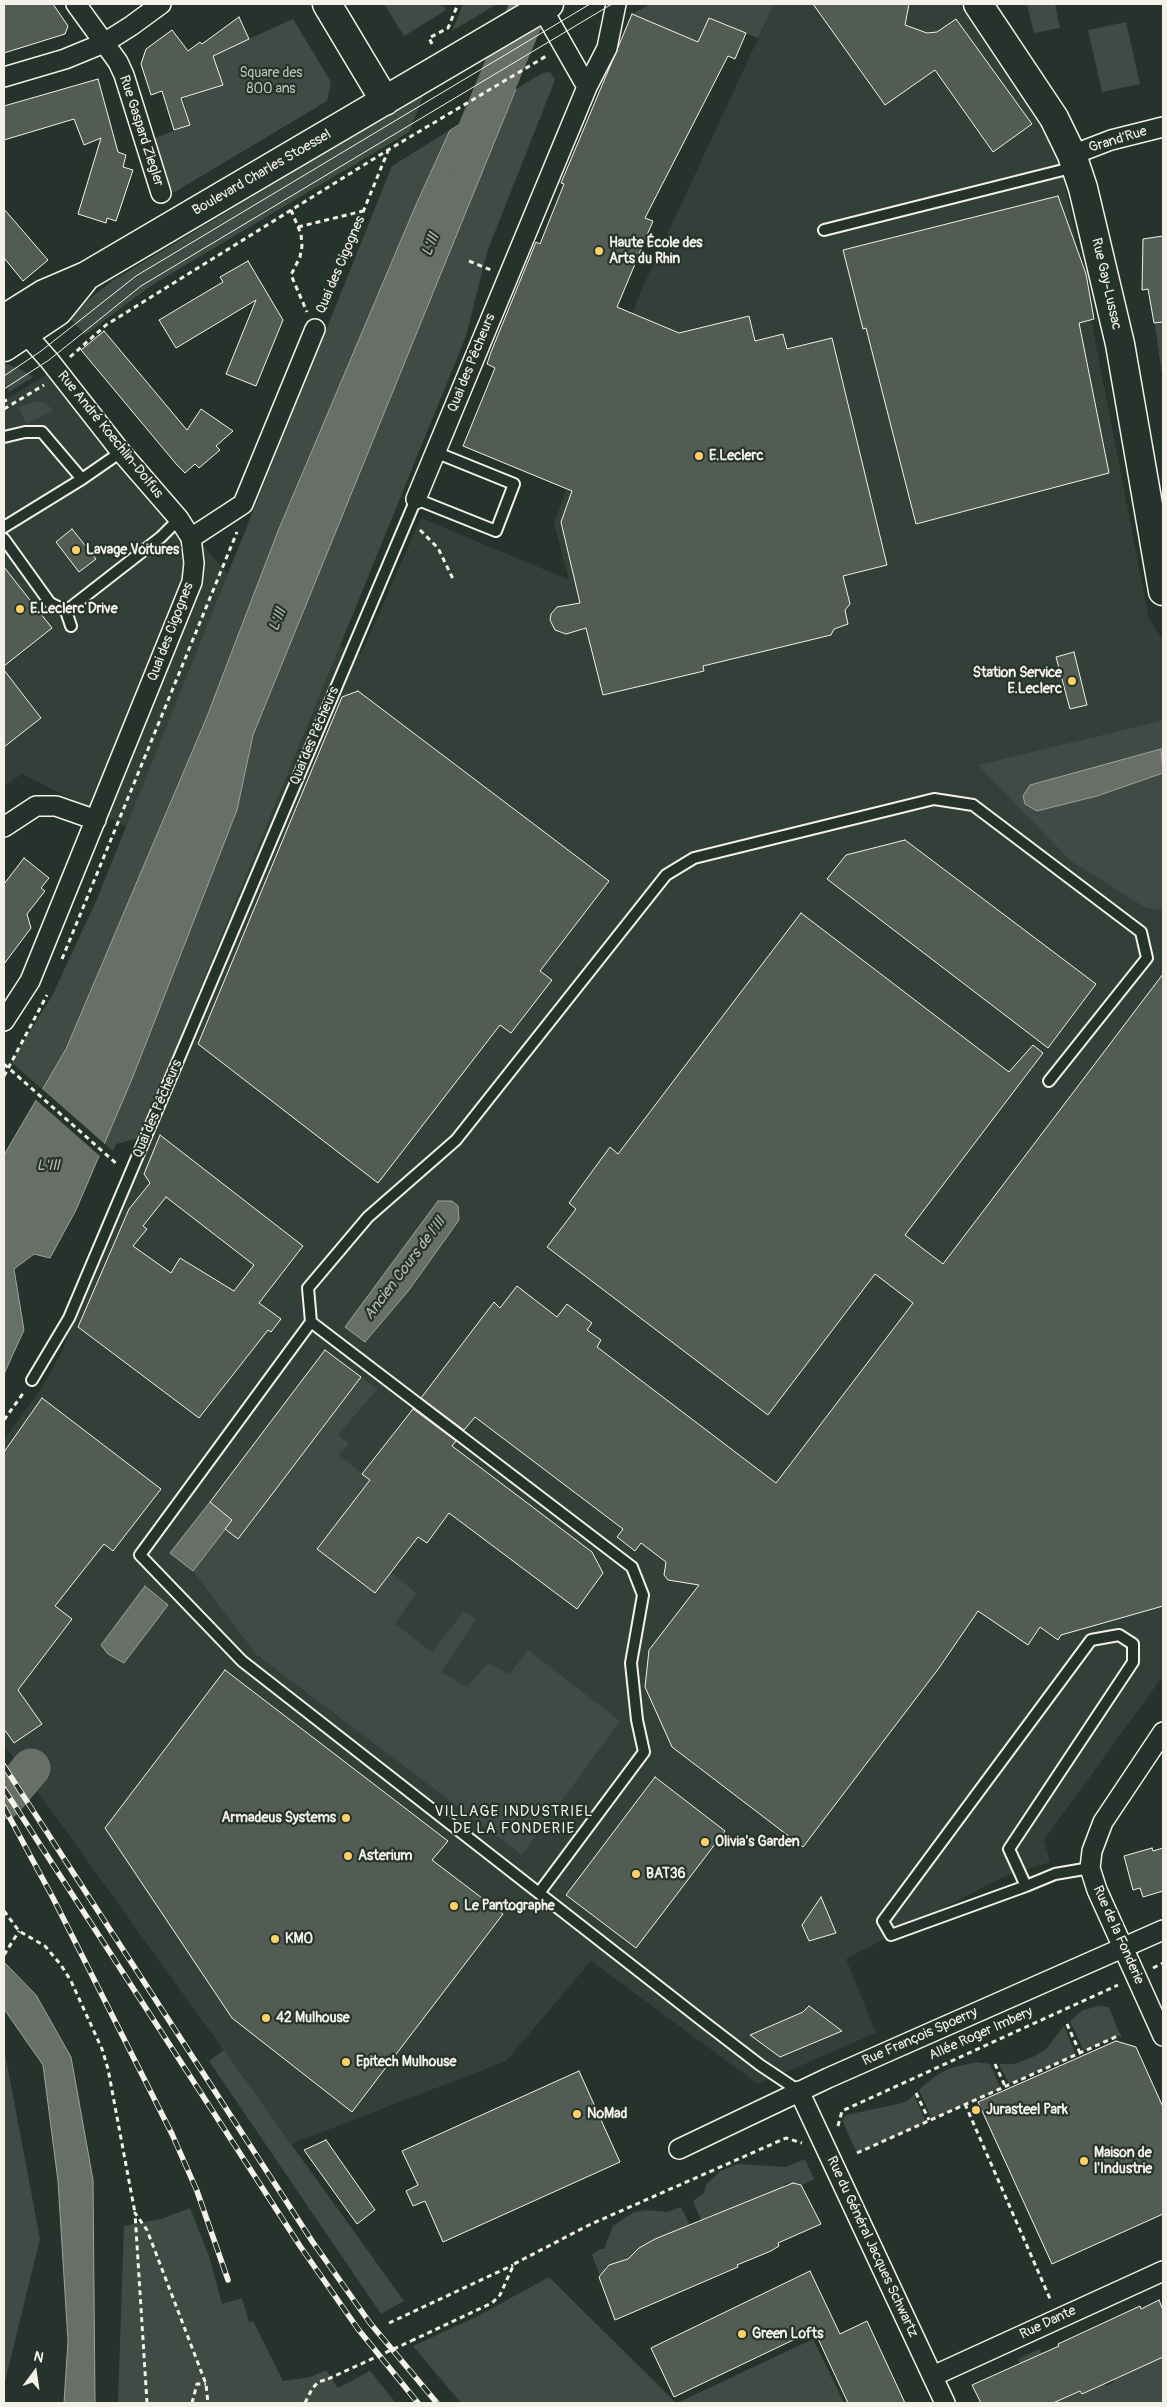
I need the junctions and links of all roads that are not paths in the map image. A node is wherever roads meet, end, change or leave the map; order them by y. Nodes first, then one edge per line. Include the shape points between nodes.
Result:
1 (76, 4) edge
2 (161, 4) edge
3 (327, 4) edge
4 (616, 4) edge
5 (978, 4) edge
6 (546, 6) edge
7 (104, 43) junction
8 (4, 77) edge
9 (587, 87) junction
10 (386, 101) junction
11 (1163, 127) edge
12 (1074, 160) junction
13 (161, 193) dead end
14 (824, 230) dead end
15 (10, 325) edge
16 (315, 329) road end
17 (4, 437) edge
18 (121, 452) junction
19 (436, 452) junction
20 (82, 479) junction
21 (416, 499) junction
22 (179, 519) junction
23 (4, 527) edge
24 (191, 538) junction
25 (4, 539) edge
26 (1163, 591) edge
27 (66, 611) junction
28 (71, 626) dead end
29 (96, 820) junction
30 (4, 827) edge
31 (4, 1021) edge
32 (1049, 1081) dead end
33 (311, 1322) junction
34 (32, 1380) road end
35 (1163, 1732) edge
36 (1090, 1868) junction
37 (1026, 1886) junction
38 (539, 1893) junction
39 (1163, 1930) edge
40 (1122, 1947) junction
41 (1163, 2036) edge
42 (799, 2091) junction
43 (679, 2149) dead end
44 (1163, 2272) edge
45 (933, 2376) junction
46 (944, 2403) edge

1 - 7 street, Rue Gaspard Ziegler
2 - 7 street
3 - 10 street
4 - 9 street, Quai des Pêcheurs via 607,48
5 - 12 street, Rue Gay-Lussac via 1054,118
6 - 9 street
6 - 10 street, Boulevard Charles Stoessel via 440,66
7 - 8 street via 65,59
7 - 13 street, Rue Gaspard Ziegler via 124,75
9 - 19 street, Quai des Pêcheurs
10 - 15 street, Boulevard Charles Stoessel via 86,276 58,311
11 - 12 street, Grand'Rue via 1111,140
12 - 14 lane
12 - 26 street, Rue Gay-Lussac via 1120,344
15 - 18 street, Rue André Koechlin-Dolfus via 60,374
16 - 24 street, Quai des Cigognes via 243,504
17 - 20 lane via 42,432
18 - 20 lane
18 - 22 street, Rue André Koechlin-Dolfus
19 - 21 street, Quai des Pêcheurs
19 - 21 lane via 514,484 496,531
20 - 23 lane
21 - 34 lane, Quai des Pêcheurs via 69,1318
22 - 24 street, Rue André Koechlin-Dolfus
22 - 27 lane
24 - 29 street, Quai des Cigognes via 192,582
25 - 27 lane via 50,603
27 - 28 lane
29 - 30 street via 56,806 36,806
29 - 31 street, Quai des Cigognes via 30,981
32 - 33 lane via 1147,958 1141,932 973,805 934,799 694,858 666,874 456,1140 368,1217 308,1288
33 - 38 lane via 632,1567 643,1595 631,1663 644,1752
33 - 38 lane via 140,1555 242,1661
35 - 36 street, Rue de la Fonderie via 1103,1822 1092,1850
36 - 37 lane via 1055,1874
36 - 40 street, Rue de la Fonderie
37 - 37 lane via 890,1935 883,1921 1091,1640 1119,1635 1133,1644 1133,1662 1009,1848
38 - 42 lane via 704,2022
39 - 40 street, Rue François Spoerry
40 - 41 street, Rue de la Fonderie
40 - 42 street, Rue François Spoerry
42 - 43 street, Rue François Spoerry
42 - 45 street, Rue du Général Jacques Schwartz
44 - 45 street, Rue Dante
45 - 46 street, Rue du Général Jacques Schwartz

